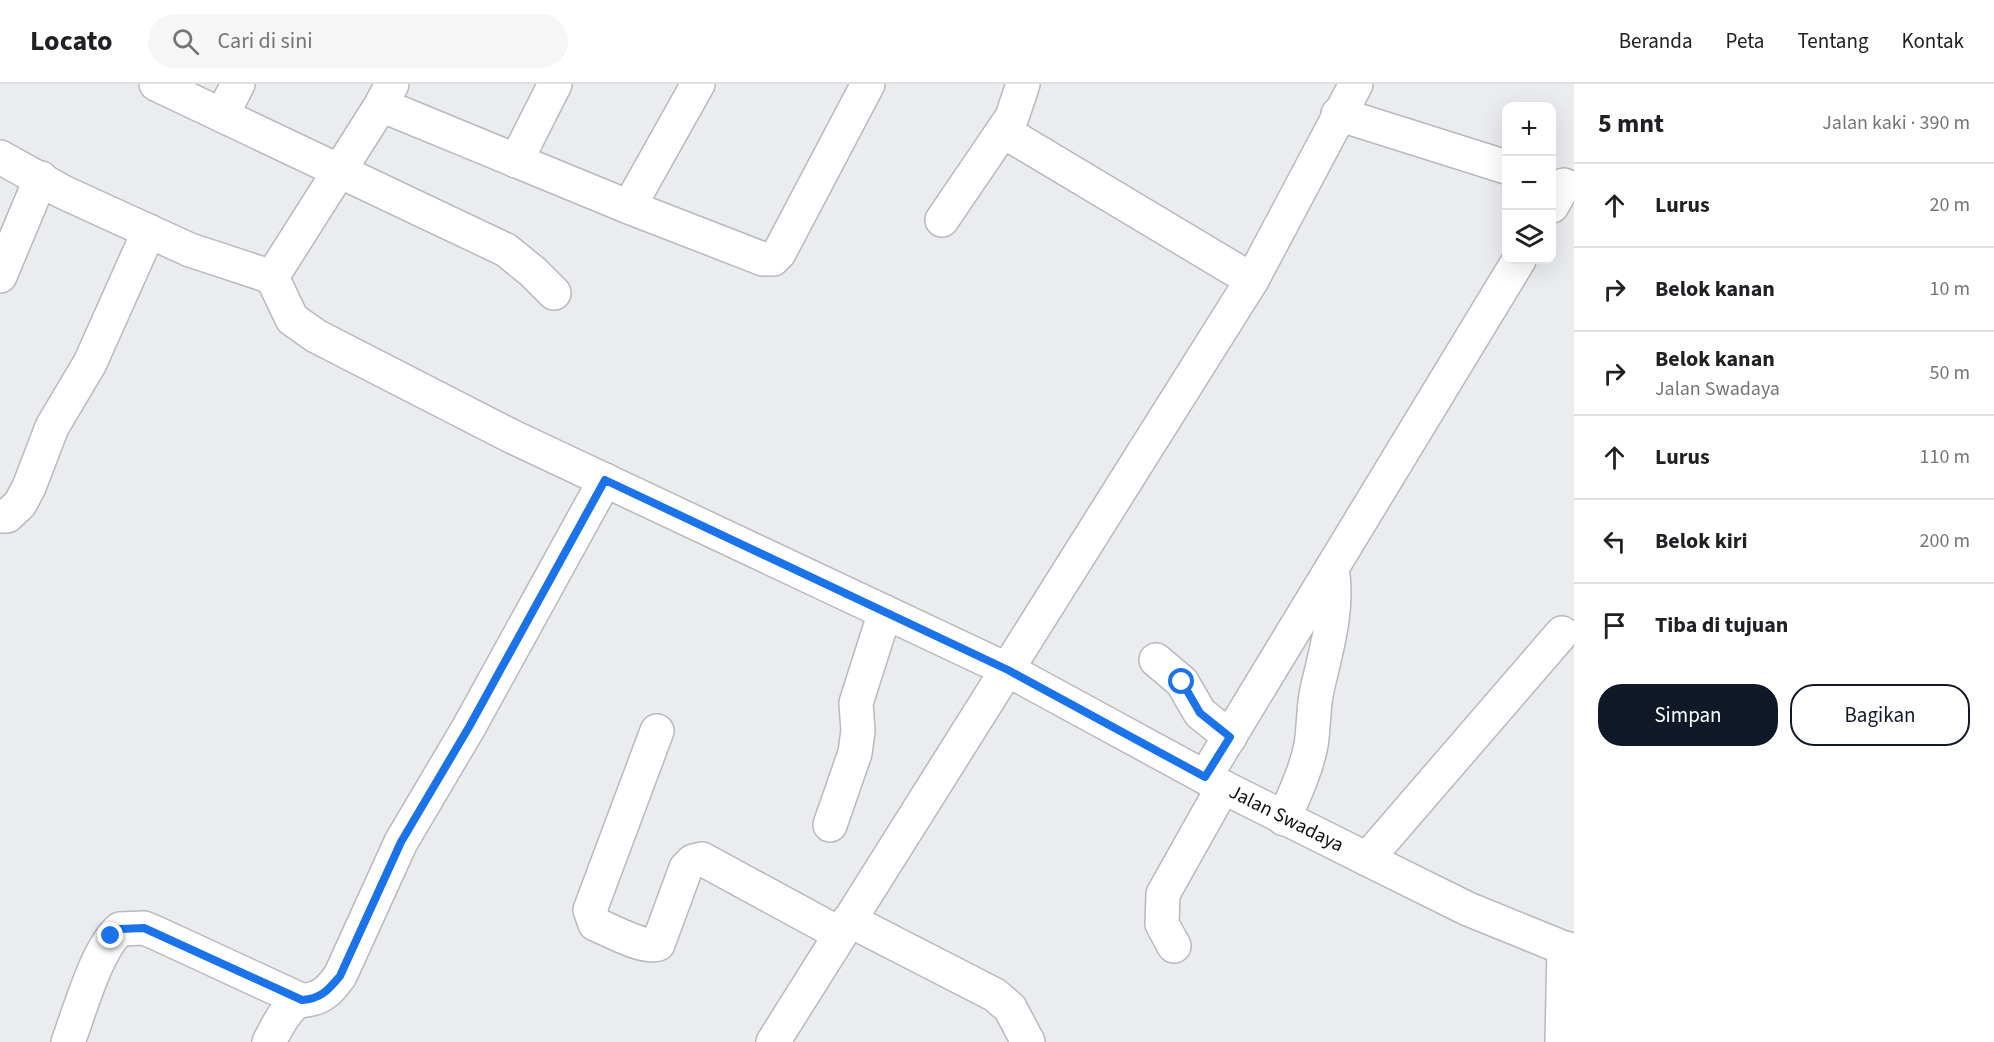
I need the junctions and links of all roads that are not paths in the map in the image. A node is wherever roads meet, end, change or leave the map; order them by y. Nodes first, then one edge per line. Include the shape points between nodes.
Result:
1 (156, 84) edge
2 (237, 84) edge
3 (555, 84) edge
4 (698, 84) edge
5 (868, 84) edge
6 (1023, 84) edge
7 (1356, 84) edge
8 (387, 94) edge
9 (1338, 114) junction
10 (222, 115) junction
11 (1003, 131) junction
12 (0, 157) edge
13 (516, 161) junction
14 (1502, 166) edge
15 (339, 171) junction
16 (41, 178) junction
17 (629, 207) junction
18 (942, 220) dead end
19 (149, 231) junction
20 (1517, 264) edge
21 (0, 276) edge
22 (272, 278) junction
23 (1252, 280) junction
24 (554, 293) dead end
25 (605, 480) junction
26 (0, 516) edge
27 (1332, 568) junction
28 (885, 612) junction
29 (1562, 633) dead end
30 (1156, 660) dead end
31 (1008, 670) junction
32 (657, 731) dead end
33 (1230, 737) junction
34 (1214, 782) junction
35 (1284, 819) junction
36 (830, 825) dead end
37 (1366, 859) junction
38 (845, 927) junction
39 (1174, 946) dead end
40 (1569, 949) edge
41 (302, 1000) junction
42 (68, 1042) edge
43 (269, 1042) edge
44 (773, 1042) edge
45 (1028, 1042) edge
46 (1562, 1042) edge

1 - 10 street
2 - 10 street
3 - 13 street
4 - 17 street
5 - 17 street via 773,259 763,259
6 - 11 street
7 - 9 street
8 - 13 street
8 - 15 street
9 - 14 street
9 - 23 street
10 - 15 street
11 - 18 street
11 - 23 street
12 - 16 street
13 - 17 street
15 - 22 street
15 - 24 street via 506,250
16 - 19 street
16 - 21 street
19 - 22 street via 190,250
19 - 26 street via 90,363 52,427 20,504 7,516
20 - 27 street
22 - 25 street, Jalan Swadaya via 292,319 316,336
23 - 31 street
25 - 28 street, Jalan Swadaya
25 - 41 street via 401,842 340,976 326,993
27 - 33 street
27 - 35 street via 1334,610 1316,694 1311,746
28 - 31 street, Jalan Swadaya
28 - 36 street via 856,704 855,753
29 - 37 street
30 - 33 street via 1182,682 1200,713
31 - 34 street, Jalan Swadaya
31 - 38 street
32 - 38 street via 590,910 595,924 651,947 658,944 686,868 702,859
33 - 34 street
34 - 35 street, Jalan Swadaya
34 - 39 street via 1163,894 1162,924
35 - 37 street, Jalan Swadaya
37 - 40 street, Jalan Swadaya via 1468,909
38 - 44 street
38 - 45 street via 995,995 1010,1008
40 - 46 street
41 - 42 street via 144,928 120,929 102,952
41 - 43 street via 279,1023

